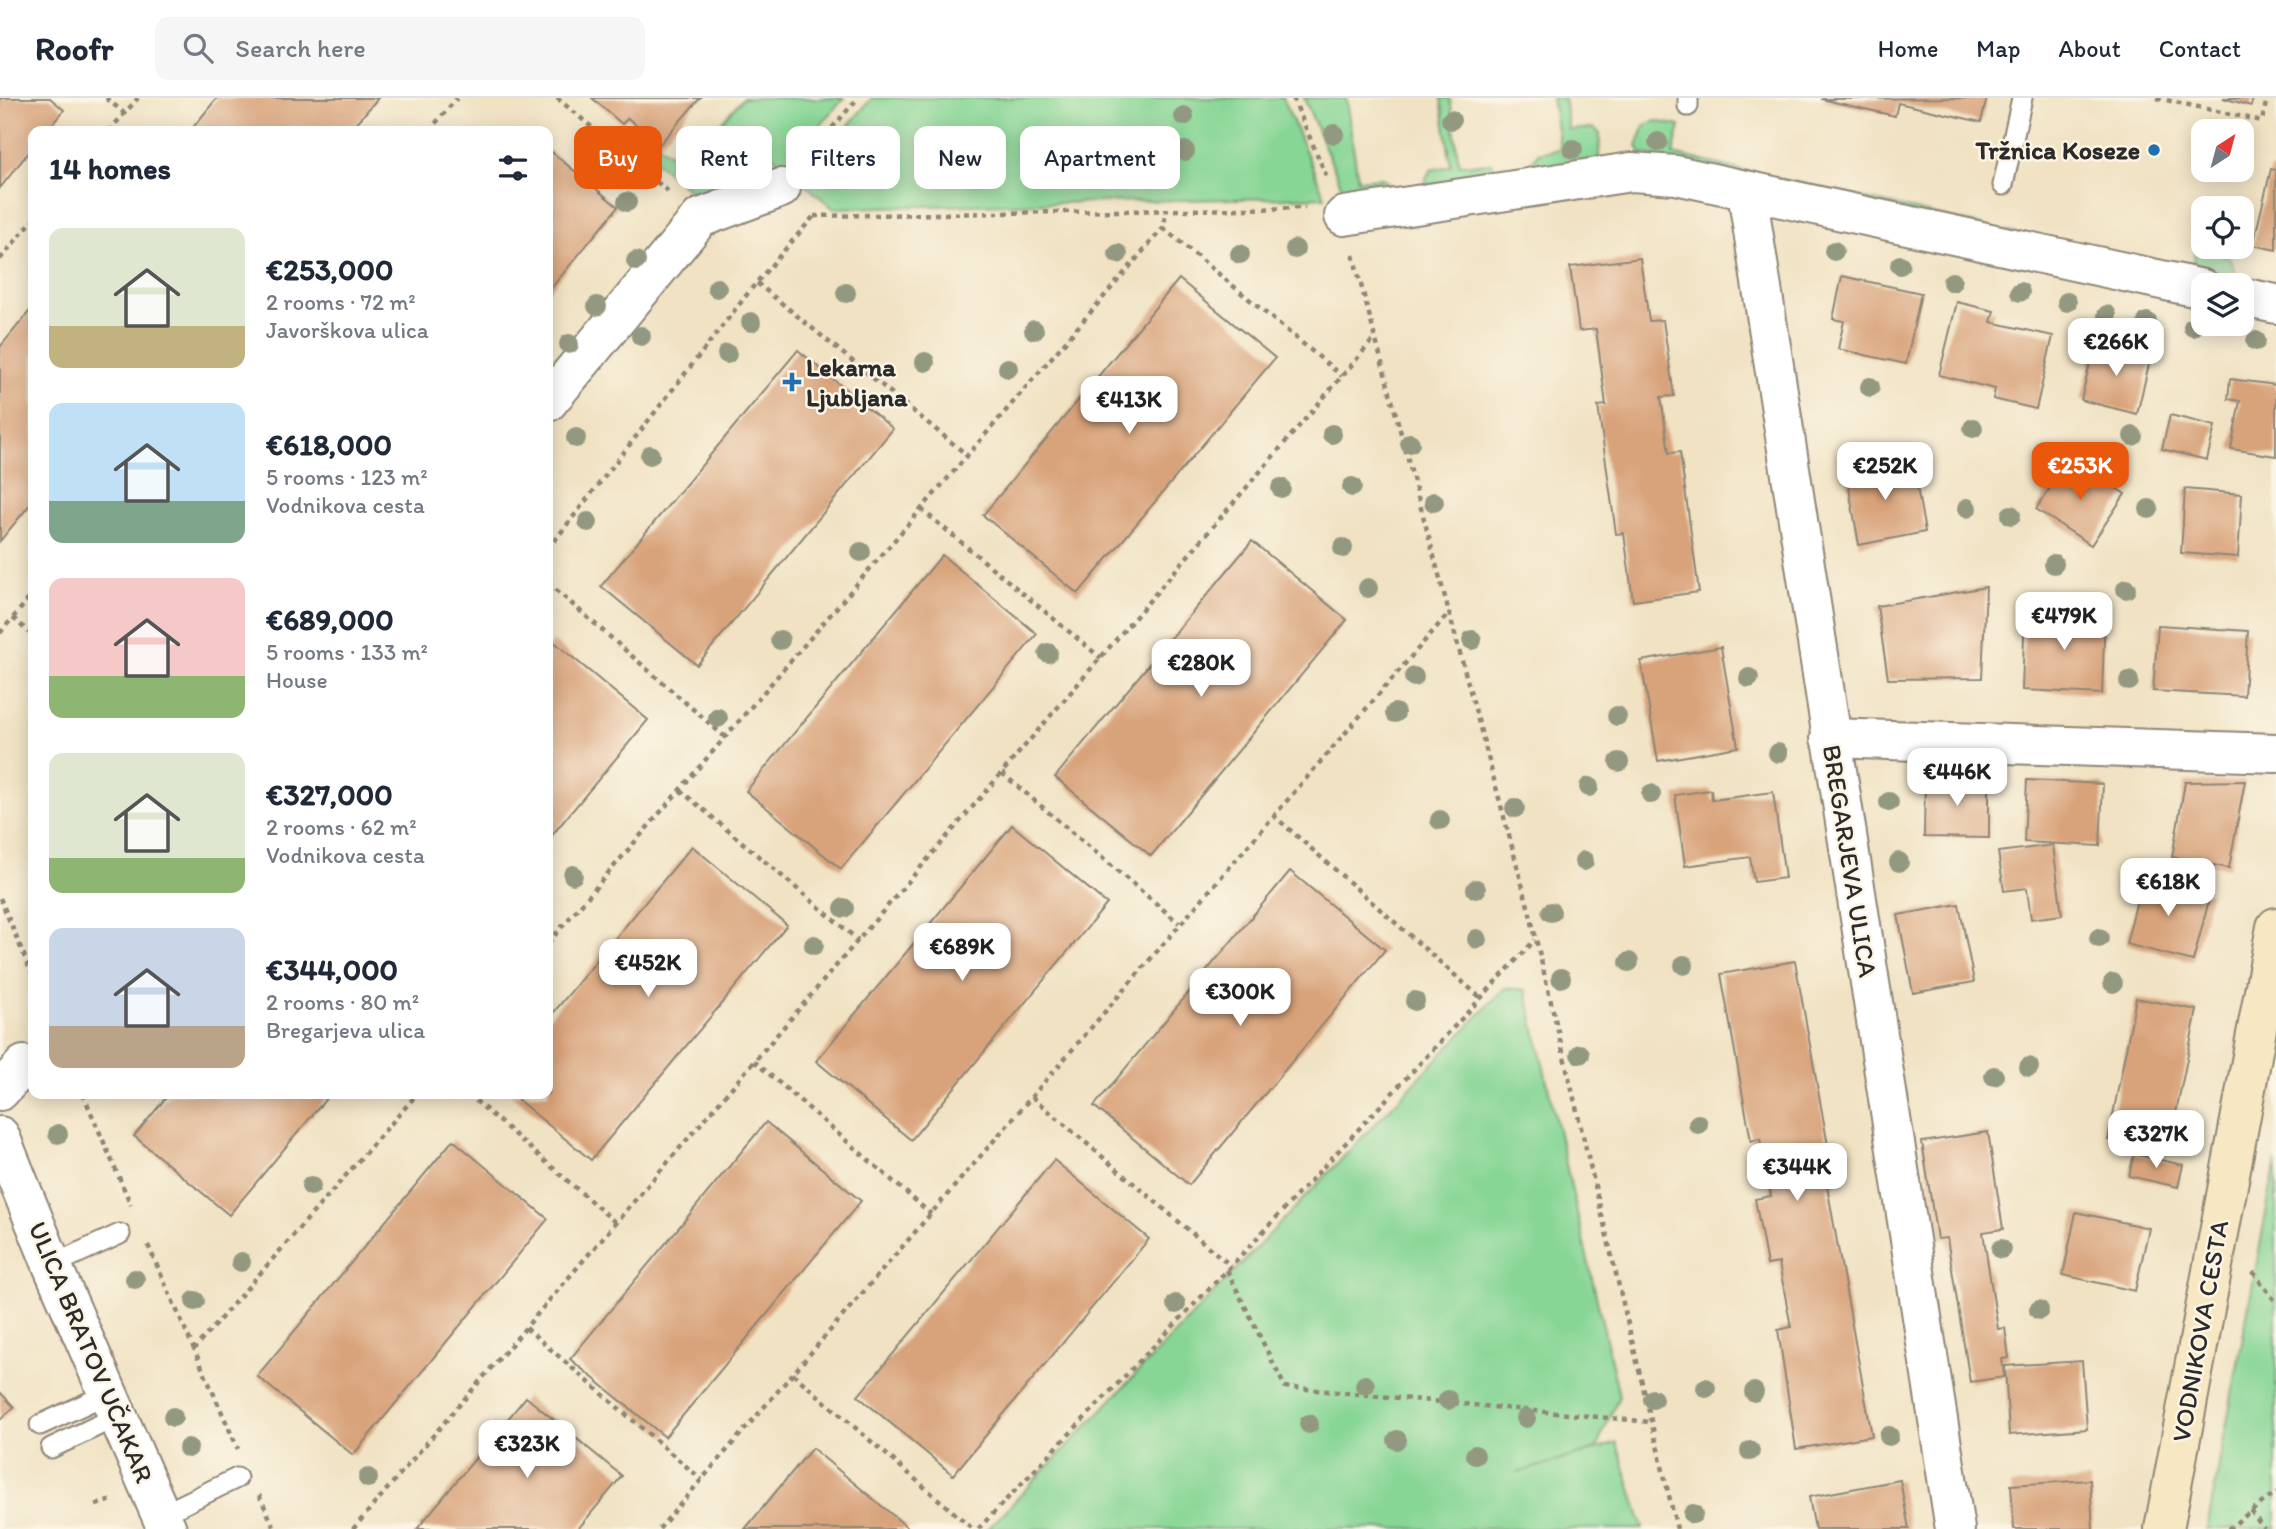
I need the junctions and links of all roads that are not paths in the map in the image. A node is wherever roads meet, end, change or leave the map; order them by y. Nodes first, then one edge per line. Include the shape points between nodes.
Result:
1 (2022, 98) edge
2 (2003, 185) dead end
3 (781, 188) road end
4 (1746, 192) junction
5 (1343, 216) road end
6 (2191, 286) edge
7 (2254, 299) edge
8 (2276, 303) edge
9 (553, 396) edge
10 (1830, 738) junction
11 (2276, 753) edge
12 (2276, 927) edge
13 (0, 1137) edge
14 (120, 1234) dead end
15 (51, 1265) junction
16 (113, 1404) junction
17 (40, 1425) dead end
18 (51, 1448) dead end
19 (246, 1481) road end
20 (164, 1522) edge
21 (1955, 1529) edge
22 (2164, 1529) edge

1 - 2 lane
3 - 9 street via 700,218
4 - 5 street via 1676,174 1631,172
4 - 6 street
4 - 10 street, BREGARJEVA ULICA
7 - 8 street
10 - 11 street
10 - 21 street, BREGARJEVA ULICA
12 - 22 street, VODNIKOVA CESTA
13 - 15 street, ULICA BRATOV UČAKAR
14 - 15 lane
15 - 16 street, ULICA BRATOV UČAKAR
16 - 17 lane
16 - 18 lane
16 - 20 street, ULICA BRATOV UČAKAR
19 - 20 lane

